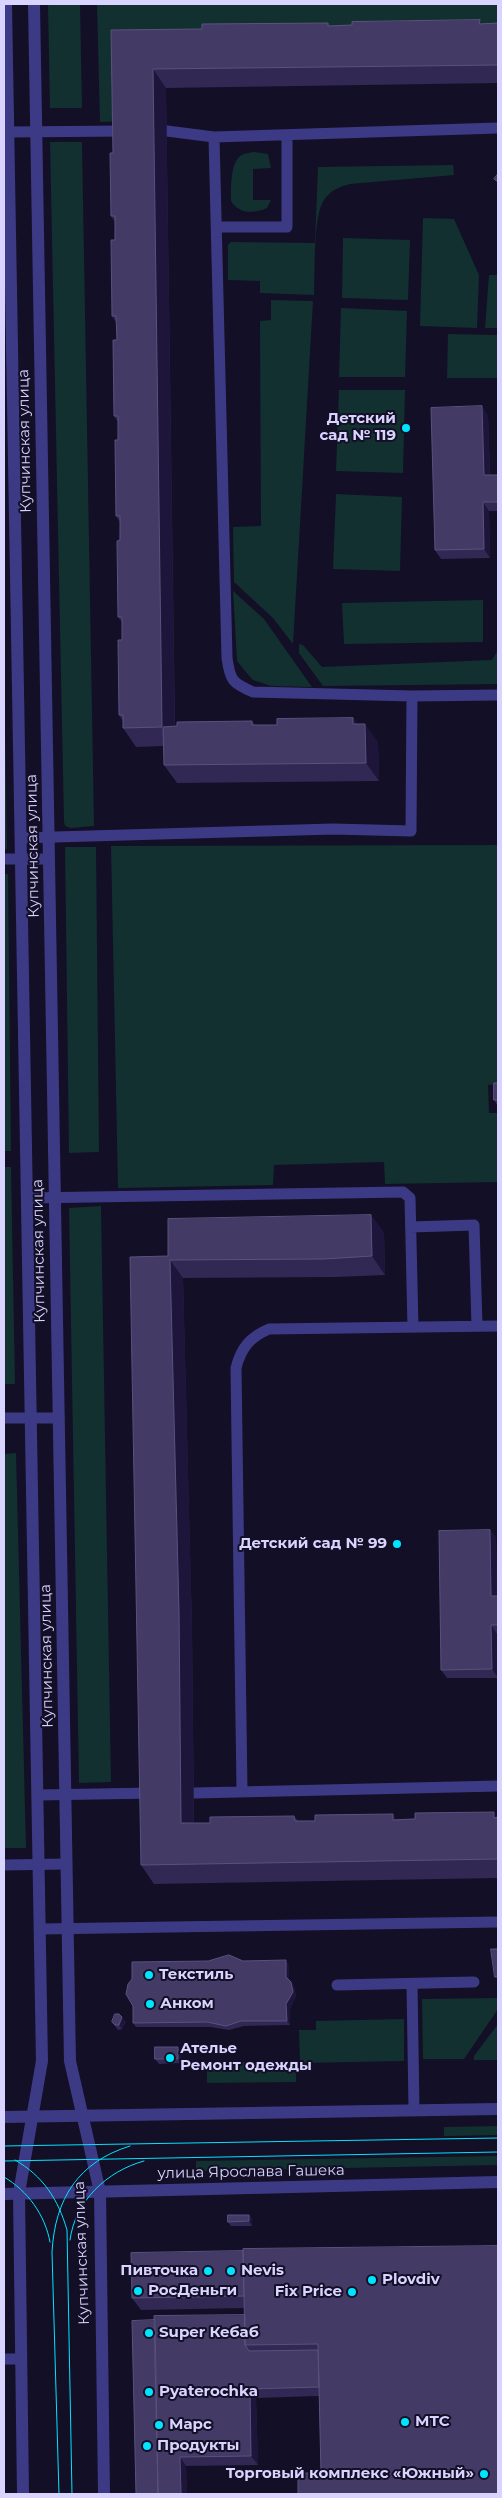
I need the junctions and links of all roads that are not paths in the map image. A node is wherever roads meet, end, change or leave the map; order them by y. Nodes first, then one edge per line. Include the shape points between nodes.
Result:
1 (6, 4) edge
2 (34, 4) edge
3 (498, 128) edge
4 (125, 131) edge
5 (167, 131) dead end
6 (9, 132) junction
7 (36, 132) junction
8 (287, 135) junction
9 (214, 137) junction
10 (217, 227) junction
11 (498, 695) edge
12 (412, 696) junction
13 (21, 838) junction
14 (49, 838) junction
15 (4, 859) edge
16 (22, 859) junction
17 (49, 859) junction
18 (28, 1198) junction
19 (55, 1198) junction
20 (411, 1227) junction
21 (477, 1326) junction
22 (498, 1326) edge
23 (413, 1327) junction
24 (4, 1418) edge
25 (59, 1418) junction
26 (31, 1419) junction
27 (498, 1786) edge
28 (242, 1791) junction
29 (195, 1792) dead end
30 (154, 1793) edge
31 (65, 1794) junction
32 (38, 1795) junction
33 (39, 1864) junction
34 (66, 1864) junction
35 (4, 1865) edge
36 (498, 1922) edge
37 (40, 1929) junction
38 (68, 1929) junction
39 (474, 1982) dead end
40 (412, 1984) junction
41 (337, 1985) dead end
42 (498, 2109) edge
43 (414, 2110) junction
44 (83, 2115) junction
45 (33, 2116) junction
46 (4, 2117) edge
47 (498, 2182) edge
48 (100, 2192) junction
49 (20, 2193) junction
50 (4, 2194) edge
51 (4, 2359) edge
52 (21, 2359) junction
53 (23, 2494) edge
54 (104, 2494) edge

1 - 6 street, Купчинская улица
2 - 7 street, Купчинская улица
3 - 8 lane
4 - 7 lane
5 - 9 lane
6 - 7 lane
6 - 13 street, Купчинская улица
7 - 14 street, Купчинская улица
8 - 9 lane
8 - 10 lane via 286,227
9 - 10 lane
10 - 12 lane via 230,676 238,685 253,692
11 - 12 lane
12 - 14 lane via 411,831 333,829
13 - 14 lane
13 - 16 street, Купчинская улица
14 - 17 street, Купчинская улица
15 - 16 lane
16 - 17 lane
16 - 18 street, Купчинская улица
17 - 19 street, Купчинская улица
18 - 19 lane
18 - 26 street, Купчинская улица
19 - 20 lane via 392,1191 403,1192 410,1198
19 - 25 street, Купчинская улица
20 - 21 lane via 474,1225
20 - 23 lane
21 - 22 lane
21 - 23 lane
23 - 28 lane via 269,1329 257,1334 239,1355 236,1368
24 - 26 lane
25 - 26 lane
25 - 31 street, Купчинская улица
26 - 32 street, Купчинская улица
27 - 28 lane
28 - 29 lane
30 - 31 lane
31 - 32 lane
31 - 34 street, Купчинская улица
32 - 33 street, Купчинская улица
33 - 34 lane
33 - 35 lane
33 - 37 street, Купчинская улица
34 - 38 street, Купчинская улица
36 - 38 lane
37 - 38 lane
37 - 45 street, Купчинская улица via 42,2061
38 - 44 street, Купчинская улица via 70,2060
39 - 40 lane
40 - 41 lane
40 - 43 lane
42 - 43 street
43 - 44 street
44 - 45 street
44 - 48 street, Купчинская улица
45 - 46 street
45 - 49 street, Купчинская улица
47 - 48 street, улица Ярослава Гашека
48 - 49 street, улица Ярослава Гашека
48 - 54 street, Купчинская улица
49 - 50 street, улица Ярослава Гашека
49 - 52 street, Купчинская улица
51 - 52 lane
52 - 53 street, Купчинская улица

